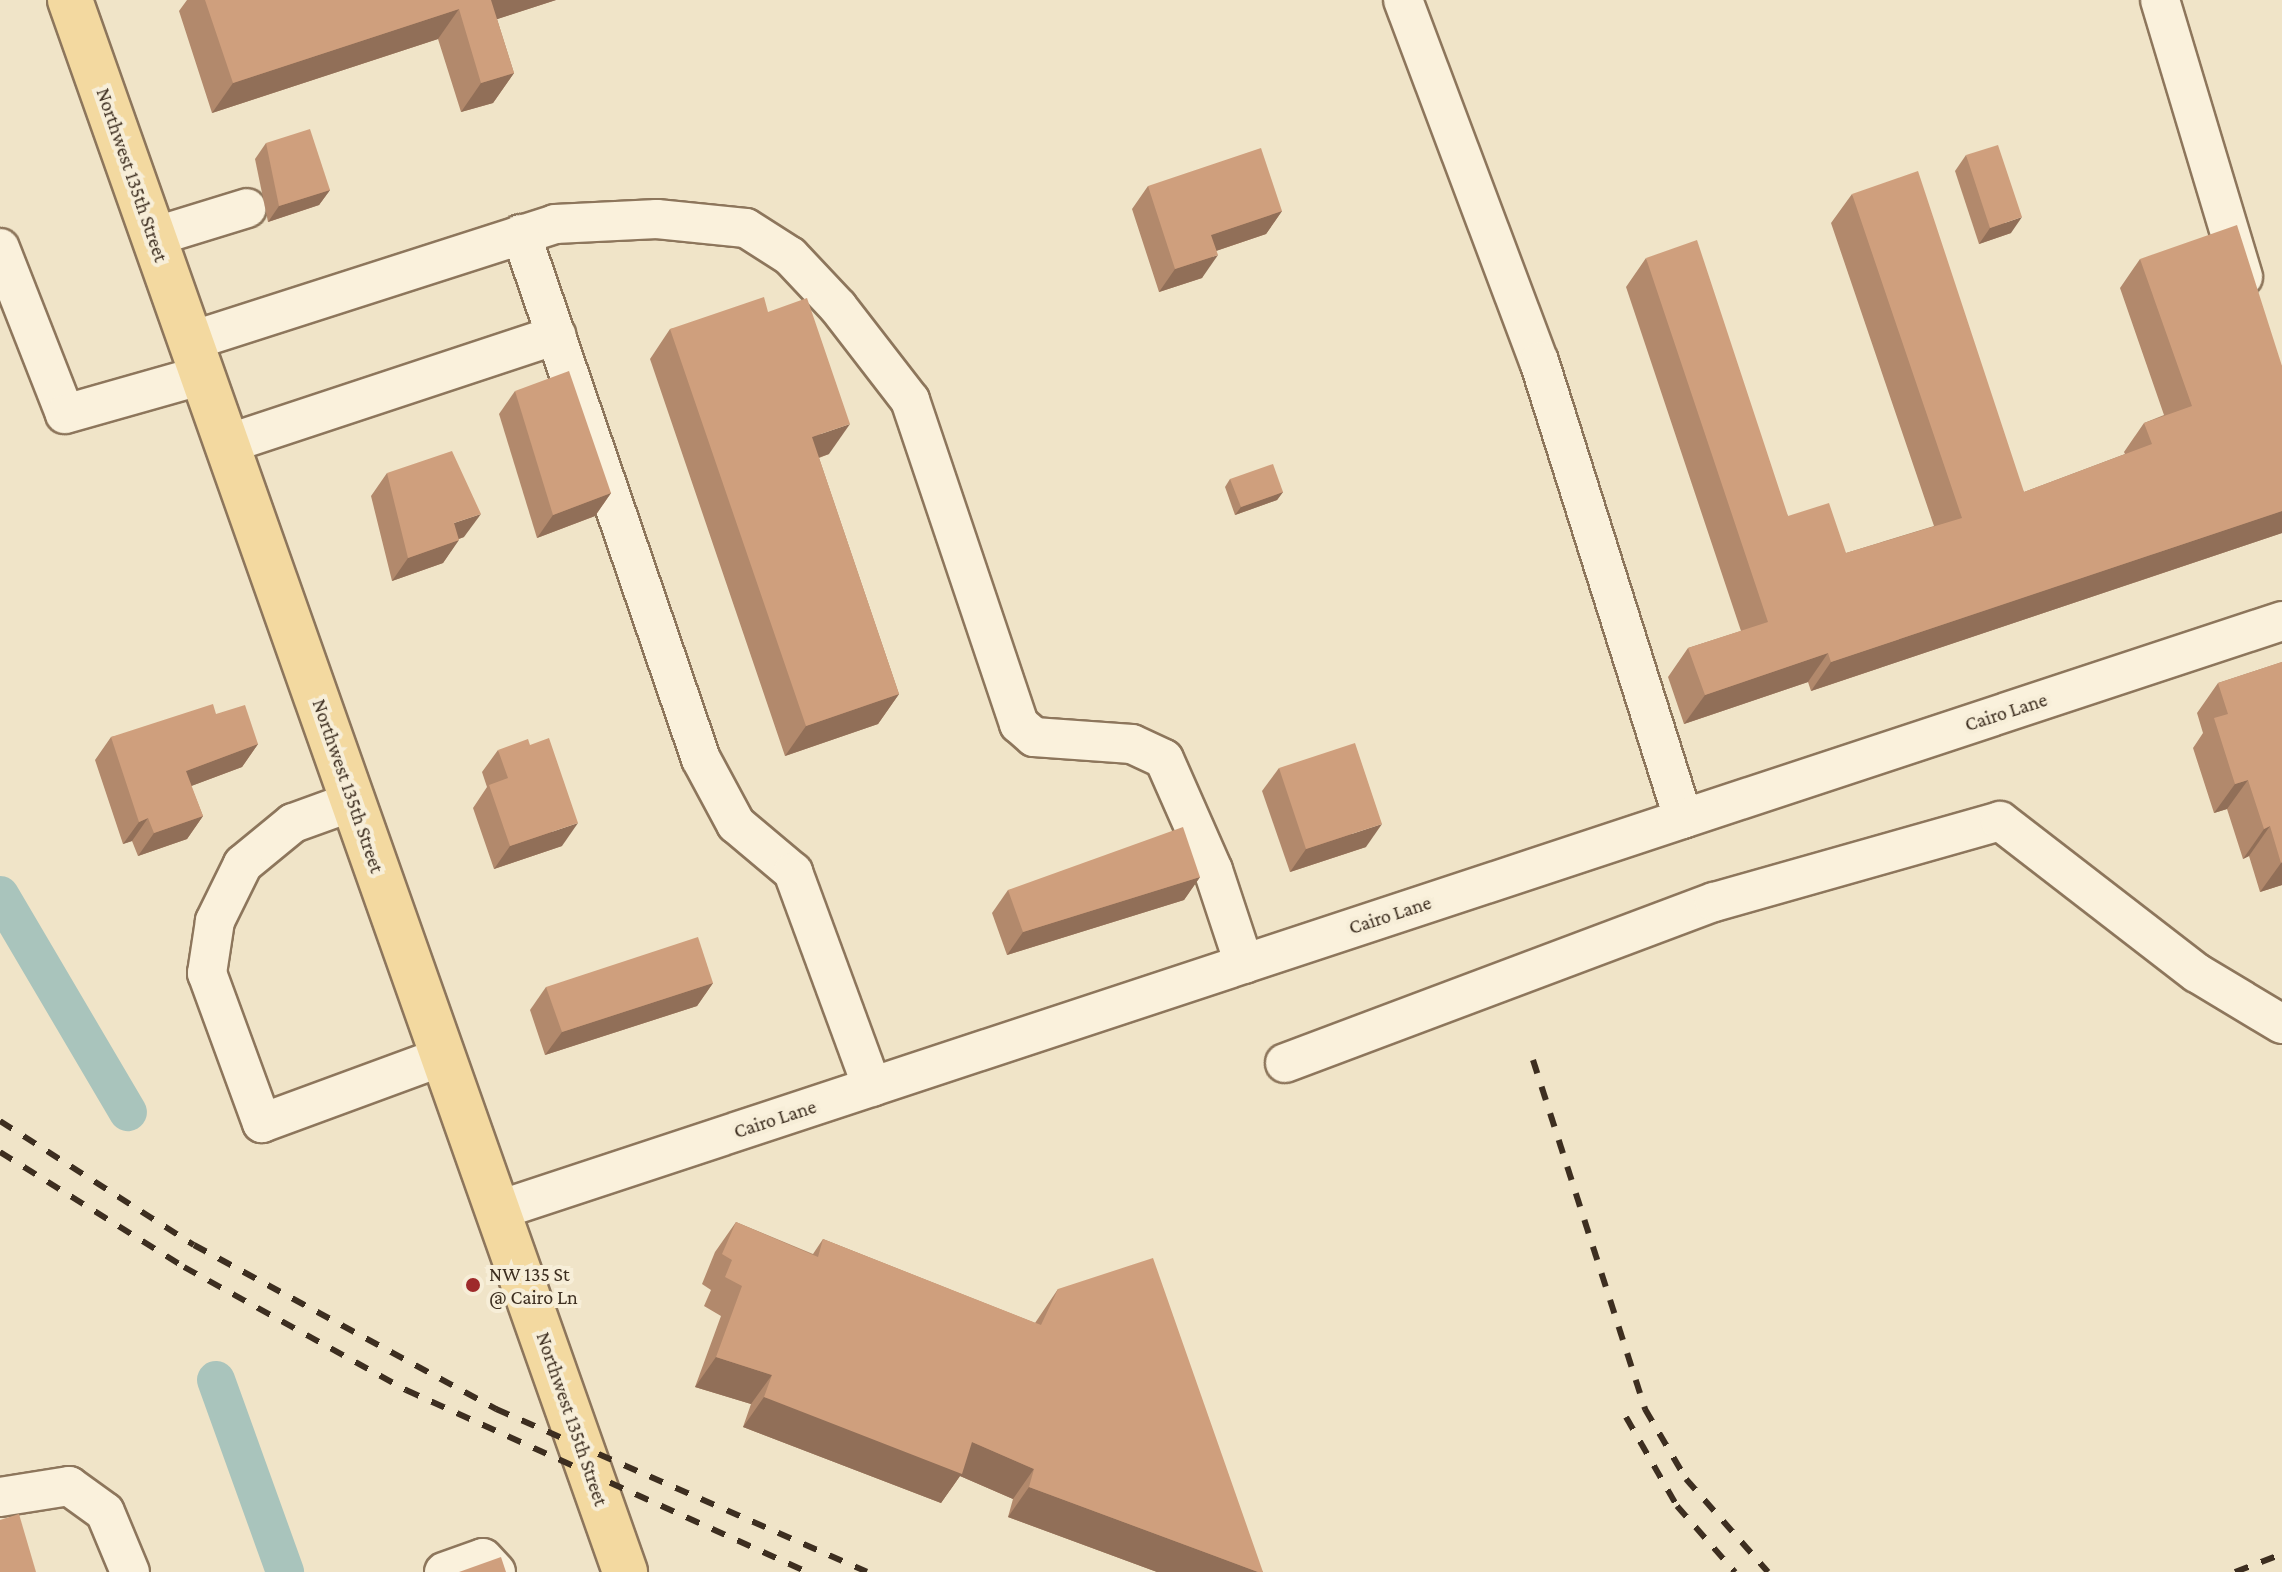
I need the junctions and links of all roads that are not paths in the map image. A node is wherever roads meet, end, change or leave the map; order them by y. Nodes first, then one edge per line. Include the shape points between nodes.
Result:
1 (70, 0) edge
2 (1403, 0) edge
3 (2160, 0) edge
4 (247, 208) dead end
5 (521, 234) junction
6 (153, 237) junction
7 (0, 248) edge
8 (2257, 316) edge
9 (556, 335) junction
10 (197, 358) junction
11 (227, 444) junction
12 (2282, 621) edge
13 (354, 801) junction
14 (1683, 819) junction
15 (1244, 964) junction
16 (2282, 1024) edge
17 (444, 1056) junction
18 (1285, 1063) dead end
19 (872, 1087) junction
20 (499, 1210) junction
21 (0, 1497) edge
22 (130, 1572) edge
23 (444, 1572) edge
24 (496, 1572) edge
25 (625, 1572) edge

1 - 6 main road, Northwest 135th Street
2 - 14 street via 1539,361
3 - 8 street
4 - 6 street
5 - 9 street
5 - 10 street
5 - 15 street via 575,221 697,220 746,228 790,256 879,353 910,400 1019,724 1034,737 1132,744 1164,759 1213,870
6 - 10 main road, Northwest 135th Street
7 - 10 street via 65,414
9 - 11 street
9 - 19 street via 701,759 736,824 793,872
10 - 11 main road, Northwest 135th Street
11 - 13 main road, Northwest 135th Street
12 - 14 street, Cairo Lane
13 - 17 main road, Northwest 135th Street
13 - 17 street via 293,823 243,864 215,921 207,973 262,1123
14 - 15 street, Cairo Lane
15 - 19 street, Cairo Lane
16 - 18 street via 2197,973 2000,821 1714,902
17 - 20 main road, Northwest 135th Street
19 - 20 street, Cairo Lane
20 - 25 main road, Northwest 135th Street
21 - 22 street via 69,1486 105,1512
23 - 24 street via 483,1558

